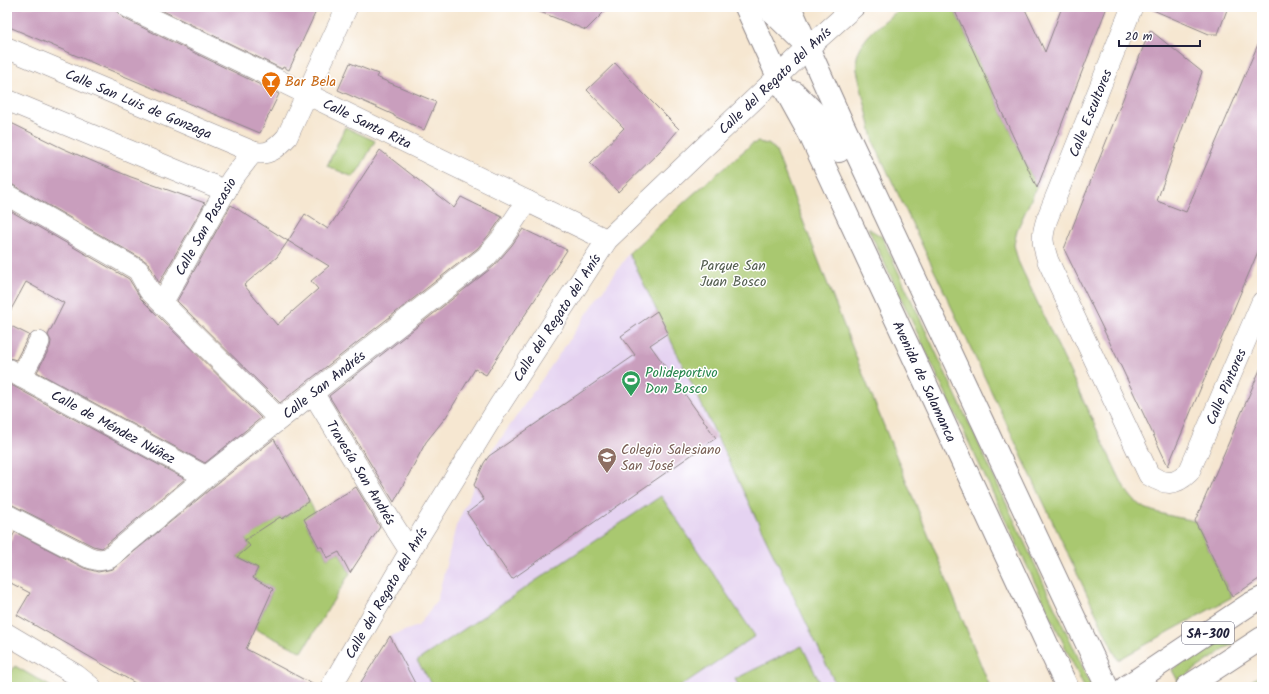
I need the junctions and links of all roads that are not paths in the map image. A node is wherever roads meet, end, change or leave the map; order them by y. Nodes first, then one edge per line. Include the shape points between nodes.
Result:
1 (128, 7) edge
2 (347, 7) edge
3 (746, 7) edge
4 (767, 7) edge
5 (790, 7) edge
6 (854, 7) edge
7 (1132, 7) edge
8 (809, 47) junction
9 (7, 48) edge
10 (778, 77) junction
11 (308, 94) junction
12 (7, 100) edge
13 (262, 152) junction
14 (226, 191) junction
15 (7, 195) edge
16 (527, 201) junction
17 (892, 228) junction
18 (607, 240) junction
19 (1262, 302) edge
20 (162, 303) junction
21 (39, 342) dead end
22 (14, 373) edge
23 (313, 393) junction
24 (279, 419) junction
25 (1189, 472) joint
26 (206, 477) junction
27 (7, 515) edge
28 (410, 551) junction
29 (1262, 598) edge
30 (7, 634) edge
31 (1262, 638) edge
32 (91, 687) edge
33 (331, 687) edge
34 (1067, 687) edge
35 (1107, 687) edge
36 (1126, 687) edge
37 (1187, 687) edge

1 - 11 street, Calle Santa Rita
2 - 11 street, Calle San Pascasio
3 - 10 main road, Avenida de Salamanca
4 - 8 main road, Avenida de Salamanca
5 - 8 main road, Avenida de Salamanca
6 - 8 street, Calle del Regato del Anís
7 - 25 street, Calle Escultores via 1047,219 1043,245 1148,475 1159,482 1172,483 1181,480
8 - 10 street, Calle del Regato del Anís
8 - 17 main road, Avenida de Salamanca
9 - 13 street, Calle San Luis de Gonzaga
10 - 17 main road, Avenida de Salamanca via 826,124 865,203
10 - 18 street, Calle del Regato del Anís
10 - 34 main road, Avenida de Salamanca via 813,142
11 - 13 street, Calle San Pascasio via 287,137
11 - 16 street, Calle Santa Rita
12 - 14 street
13 - 14 street, Calle San Pascasio via 232,179
14 - 20 street, Calle San Pascasio
15 - 20 street via 138,270 149,290
16 - 18 street, Calle Santa Rita
16 - 23 street, Calle San Andrés via 486,257
17 - 35 main road, Avenida de Salamanca
18 - 28 street, Calle del Regato del Anís via 498,406
19 - 25 street, Calle Pintores
20 - 24 street
21 - 22 street, Calle de Méndez Núñez
22 - 26 street, Calle de Méndez Núñez
23 - 24 street, Calle San Andrés
23 - 28 street, Travesía San Andrés
24 - 26 street, Calle San Andrés
26 - 27 street, Calle San Andrés via 109,558 103,560 88,557
28 - 33 street, Calle del Regato del Anís
29 - 36 main road, SA-300
30 - 32 street via 76,675
31 - 37 main road, SA-300

